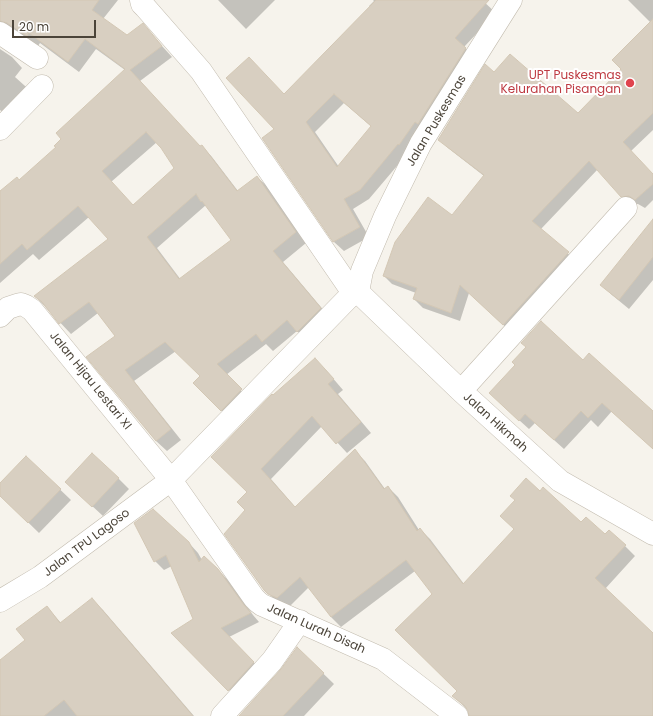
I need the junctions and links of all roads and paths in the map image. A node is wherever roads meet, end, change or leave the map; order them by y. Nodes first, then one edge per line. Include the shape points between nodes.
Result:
1 (141, 0) edge
2 (511, 0) edge
3 (0, 33) edge
4 (37, 58) dead end
5 (42, 86) dead end
6 (0, 129) edge
7 (626, 208) dead end
8 (355, 293) junction
9 (0, 316) edge
10 (461, 391) junction
11 (171, 480) junction
12 (653, 534) edge
13 (0, 601) edge
14 (300, 621) junction
15 (222, 716) edge
16 (457, 716) edge

1 - 8 street, Jalan Hikmah via 201,71
2 - 8 street, Jalan Puskesmas via 421,143 385,216
3 - 4 street
5 - 6 street
7 - 10 street
8 - 10 street, Jalan Hikmah
8 - 11 street, Jalan TPU Lagoso
9 - 11 street, Jalan Hijau Lestari XI via 8,308 22,304 32,310
10 - 12 street, Jalan Hikmah via 560,481
11 - 13 street, Jalan TPU Lagoso via 40,577
11 - 14 street, Jalan Lurah Disah via 254,598 262,605
14 - 15 street via 272,661
14 - 16 street, Jalan Lurah Disah via 383,659

